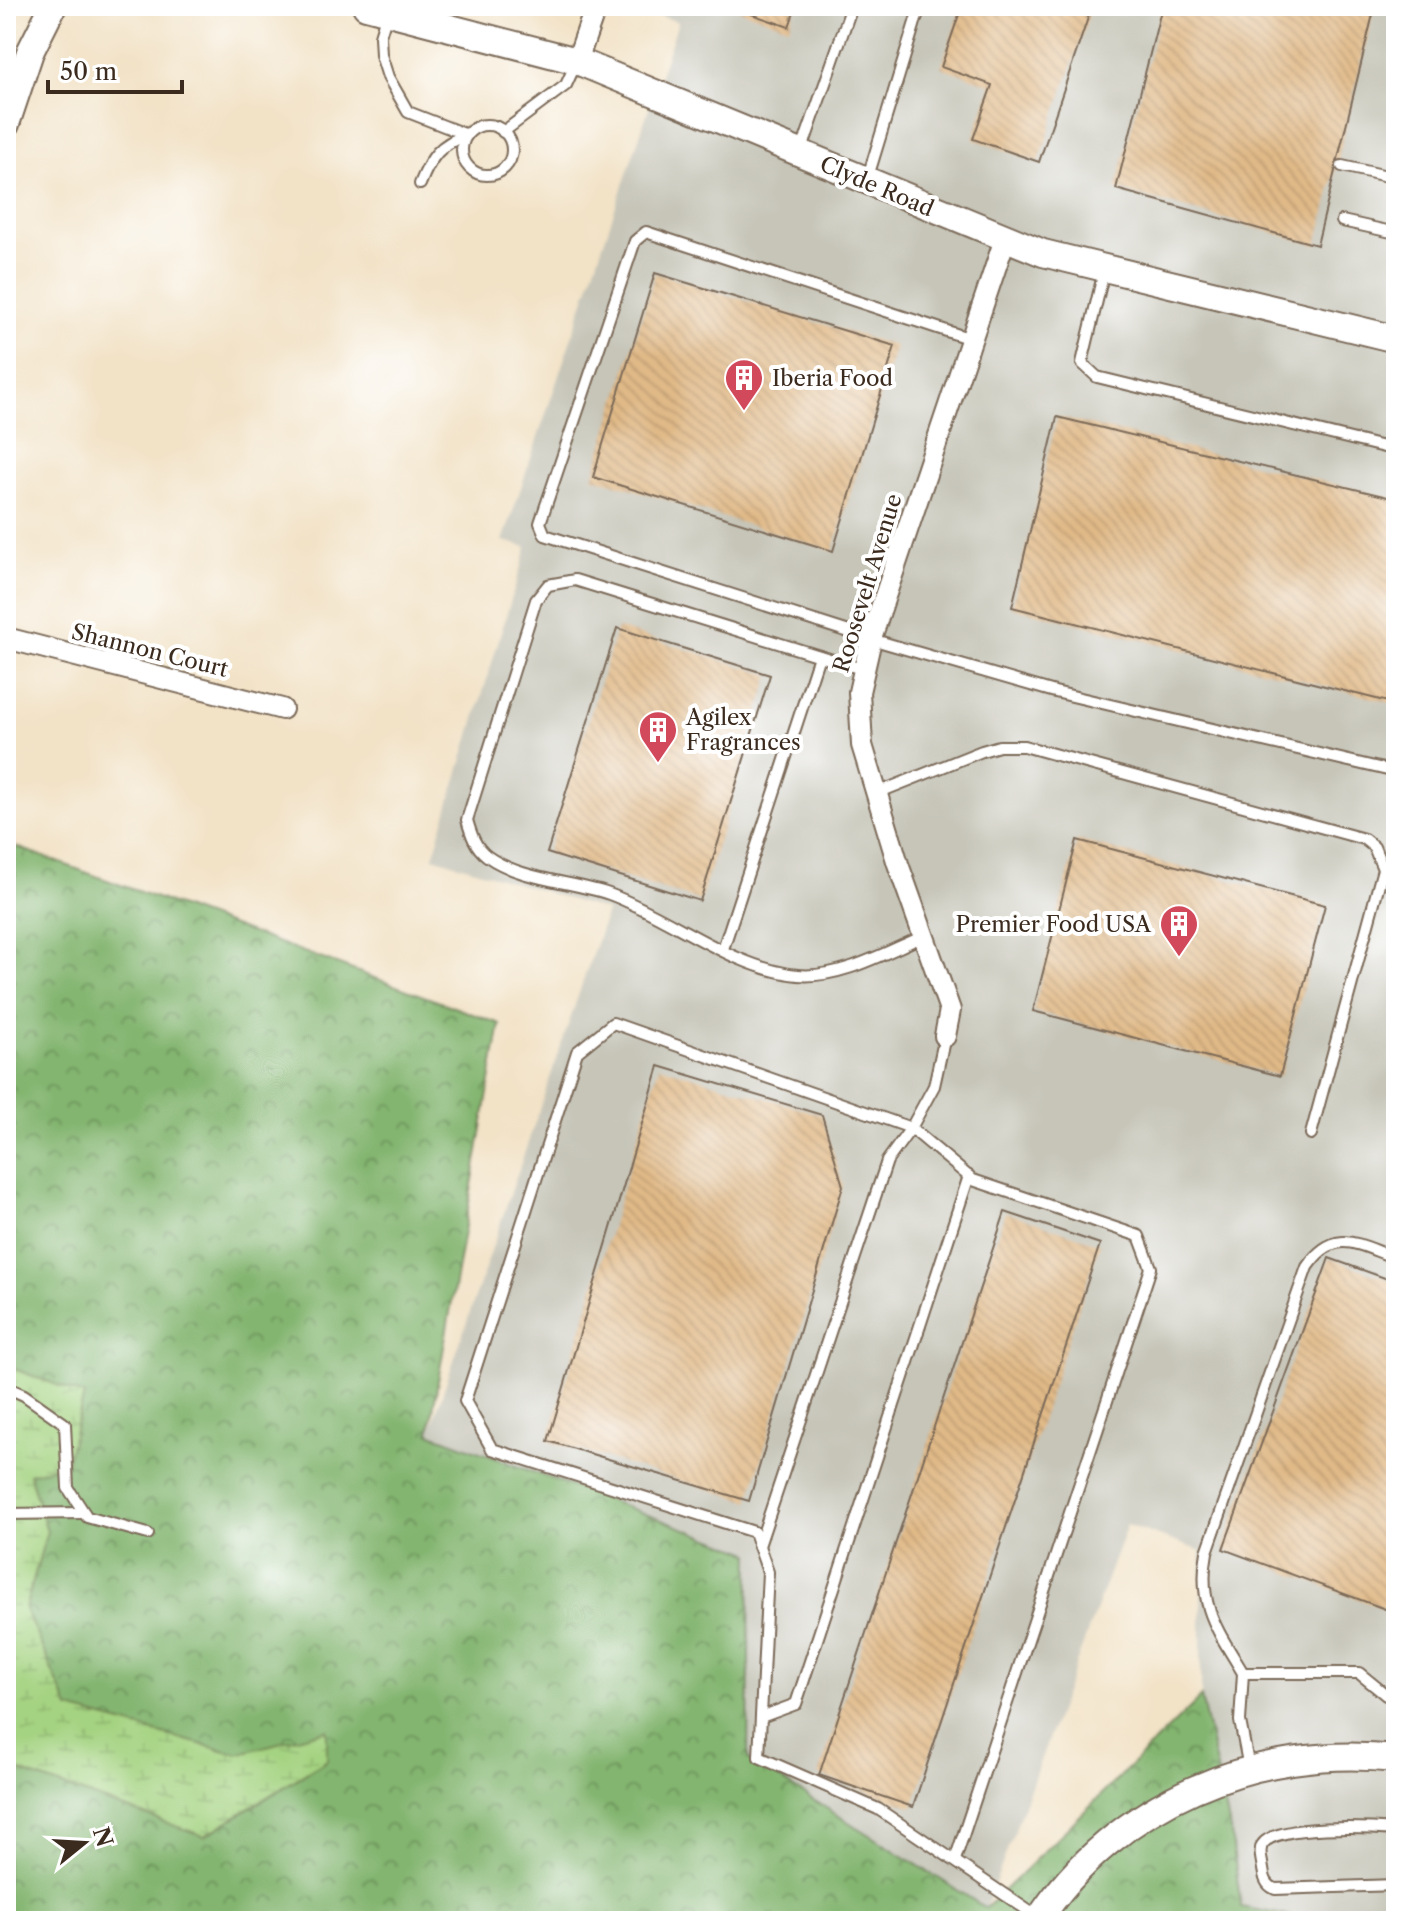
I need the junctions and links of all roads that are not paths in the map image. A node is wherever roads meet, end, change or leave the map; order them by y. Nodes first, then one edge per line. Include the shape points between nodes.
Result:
1 (53, 6) edge
2 (596, 6) edge
3 (852, 6) edge
4 (920, 6) edge
5 (377, 9) edge
6 (577, 61) junction
7 (6, 124) edge
8 (503, 132) junction
9 (467, 135) junction
10 (800, 154) junction
11 (1342, 166) dead end
12 (1396, 178) edge
13 (867, 182) junction
14 (420, 184) dead end
15 (1342, 221) dead end
16 (1396, 233) edge
17 (1005, 239) junction
18 (1104, 269) junction
19 (971, 339) junction
20 (1396, 339) edge
21 (1396, 450) edge
22 (6, 638) edge
23 (871, 639) junction
24 (819, 656) junction
25 (865, 670) junction
26 (282, 709) dead end
27 (1396, 772) edge
28 (877, 793) junction
29 (924, 936) junction
30 (723, 949) junction
31 (945, 1036) joint
32 (911, 1128) junction
33 (1311, 1134) dead end
34 (969, 1176) junction
35 (1396, 1258) edge
36 (6, 1387) edge
37 (84, 1513) junction
38 (6, 1514) edge
39 (148, 1534) dead end
40 (759, 1546) junction
41 (1243, 1673) junction
42 (1396, 1698) edge
43 (761, 1717) junction
44 (1396, 1759) edge
45 (1249, 1768) junction
46 (1396, 1830) edge
47 (955, 1860) junction
48 (1396, 1885) edge
49 (1038, 1920) edge

1 - 7 street via 30,52
2 - 6 street
3 - 10 lane
4 - 13 lane
5 - 6 street, Clyde Road
5 - 9 lane via 381,55 408,112
6 - 8 lane via 566,85
6 - 10 street, Clyde Road
8 - 9 lane via 481,126
8 - 9 lane via 511,155 503,169 488,175 467,166 462,150
9 - 14 lane via 445,142 430,158
10 - 13 street, Clyde Road
11 - 12 lane
13 - 17 street, Clyde Road
15 - 16 lane
17 - 18 street, Clyde Road
17 - 19 street, Roosevelt Avenue
18 - 20 street, Clyde Road
18 - 21 lane via 1082,363 1097,377
19 - 23 street, Roosevelt Avenue
19 - 23 lane via 646,232 635,241 540,523 545,535
22 - 26 street, Shannon Court
23 - 25 street, Roosevelt Avenue
23 - 27 lane via 1055,692
24 - 25 lane
24 - 30 lane
24 - 30 lane via 575,580 548,585 536,600 467,820 472,839 485,855 504,865 610,895
25 - 28 street, Roosevelt Avenue via 859,692 862,745
28 - 29 street, Roosevelt Avenue
28 - 33 lane via 990,748 1024,746 1364,839 1381,858 1383,869
29 - 30 lane via 831,973 800,976 767,970
29 - 31 street, Roosevelt Avenue via 950,1010
31 - 32 lane via 934,1086
32 - 34 lane
32 - 40 lane via 887,1161
32 - 40 lane via 613,1023 577,1052 465,1401 492,1449 754,1532
34 - 43 lane via 796,1704
34 - 47 lane via 1139,1236 1151,1268
35 - 41 lane via 1348,1241 1331,1242 1307,1267 1203,1575 1203,1597 1212,1621
36 - 37 lane via 65,1424 68,1488
37 - 38 lane
37 - 39 lane
40 - 43 lane via 768,1572
41 - 42 lane via 1359,1673
41 - 45 lane via 1240,1721
43 - 47 lane via 759,1757 878,1809
44 - 45 street via 1307,1757
45 - 49 street via 1193,1788 1093,1855
46 - 48 lane via 1351,1827 1289,1834 1272,1837 1260,1852 1264,1878 1275,1889
47 - 49 lane

